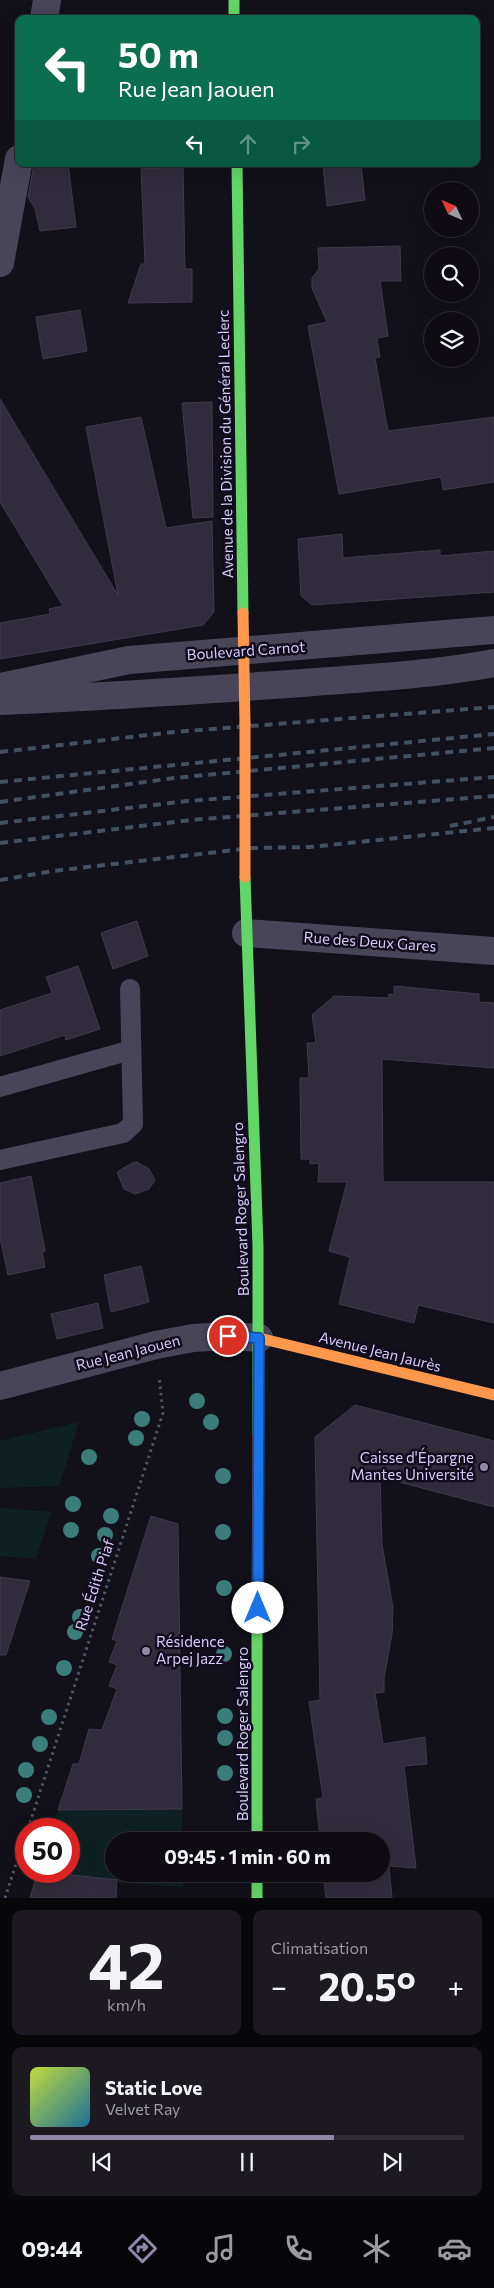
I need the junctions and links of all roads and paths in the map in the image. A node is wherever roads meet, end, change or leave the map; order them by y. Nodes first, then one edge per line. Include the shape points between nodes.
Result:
1 (47, 0) edge
2 (234, 0) edge
3 (45, 15) edge
4 (234, 15) edge
5 (18, 167) edge
6 (237, 167) edge
7 (0, 263) edge
8 (494, 630) edge
9 (244, 651) junction
10 (494, 663) edge
11 (0, 687) edge
12 (244, 687) junction
13 (0, 701) edge
14 (245, 877) joint
15 (246, 933) junction
16 (494, 951) edge
17 (130, 988) dead end
18 (131, 1050) junction
19 (0, 1087) edge
20 (0, 1160) edge
21 (259, 1338) junction
22 (156, 1345) junction
23 (0, 1386) edge
24 (494, 1395) edge
25 (32, 1818) edge
26 (257, 1832) edge
27 (15, 1868) edge
28 (257, 1882) edge
29 (5, 1898) edge
30 (257, 1898) edge

1 - 3 street
2 - 4 main road
5 - 7 street
6 - 9 main road, Avenue de la Division du Général Leclerc
8 - 9 street, Boulevard Carnot
9 - 11 street, Boulevard Carnot via 130,660
9 - 12 main road, Avenue de la Division du Général Leclerc
10 - 12 street via 438,671
12 - 13 street via 136,696
12 - 14 main road, Avenue de la Division du Général Leclerc, bridge
14 - 15 main road, Boulevard Roger Salengro
15 - 16 street, Rue des Deux Gares
15 - 21 main road, Boulevard Roger Salengro
17 - 18 lane
18 - 19 lane
18 - 20 lane via 134,1124 123,1133
21 - 22 street, Rue Jean Jaouen via 193,1338
21 - 24 main road, Avenue Jean Jaurès
21 - 26 main road, Boulevard Roger Salengro
22 - 23 street, Rue Jean Jaouen
22 - 25 path, Rue Édith Piaf via 163,1413
27 - 29 path
28 - 30 main road

